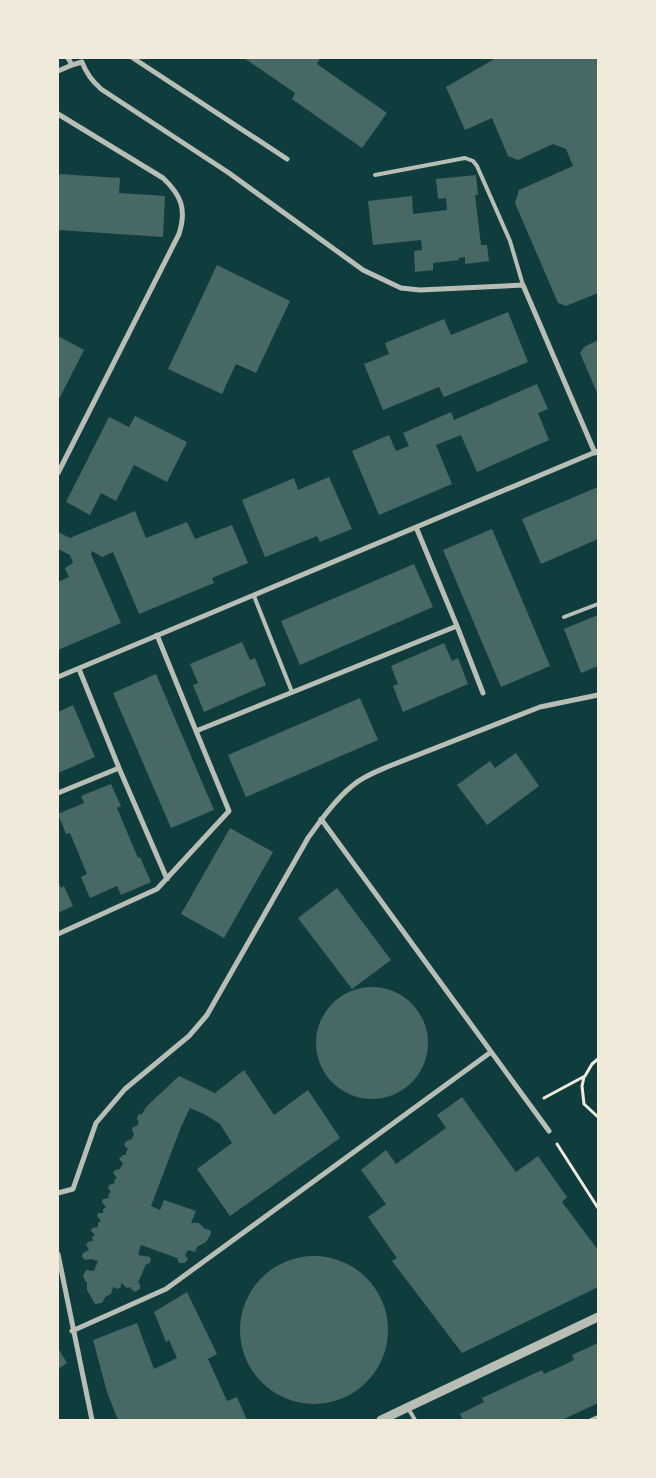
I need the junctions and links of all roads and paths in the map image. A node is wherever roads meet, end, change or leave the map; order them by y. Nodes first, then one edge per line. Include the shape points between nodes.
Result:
1 (68, 58) edge
2 (133, 58) edge
3 (82, 60) edge
4 (72, 64) junction
5 (58, 71) edge
6 (58, 114) edge
7 (287, 159) dead end
8 (375, 175) dead end
9 (523, 285) junction
10 (597, 452) edge
11 (58, 471) edge
12 (416, 527) junction
13 (254, 596) junction
14 (598, 604) edge
15 (564, 617) dead end
16 (457, 626) junction
17 (157, 635) junction
18 (79, 669) junction
19 (58, 677) edge
20 (292, 692) junction
21 (483, 692) dead end
22 (598, 695) edge
23 (196, 731) junction
24 (119, 768) junction
25 (58, 793) edge
26 (321, 819) junction
27 (167, 879) junction
28 (58, 934) edge
29 (491, 1052) junction
30 (598, 1060) edge
31 (585, 1076) junction
32 (530, 1105) junction
33 (598, 1117) edge
34 (549, 1131) joint
35 (58, 1193) edge
36 (598, 1208) edge
37 (58, 1254) edge
38 (598, 1317) edge
39 (72, 1331) junction
40 (408, 1408) junction
41 (598, 1417) edge
42 (92, 1420) edge
43 (381, 1420) edge
44 (415, 1420) edge
45 (591, 1420) edge

1 - 4 street
2 - 7 street
3 - 4 street
3 - 9 street via 92,81 101,89 229,173 363,270 401,288 420,290
4 - 5 street
6 - 11 street via 162,178 173,188 183,210 183,222 180,234
8 - 9 lane via 465,158 472,161 510,241
9 - 10 street
10 - 12 street
12 - 13 street
12 - 16 street
13 - 17 street
13 - 20 lane
14 - 15 lane
16 - 20 street
16 - 21 street
17 - 18 street
17 - 23 street
18 - 19 street
18 - 24 street
20 - 23 street
22 - 26 street via 540,707 387,767 352,786
23 - 27 street via 229,812
24 - 25 street
24 - 27 street
26 - 29 street
26 - 35 street via 207,1015 189,1036 125,1089 110,1106 96,1123 73,1189
27 - 28 street via 157,889
29 - 32 street
29 - 39 street via 166,1289
30 - 31 path
31 - 32 path
31 - 33 path via 582,1086 584,1104
32 - 34 street
34 - 36 path
37 - 39 street
38 - 40 street
39 - 42 street
40 - 43 street
40 - 44 lane
41 - 45 lane

